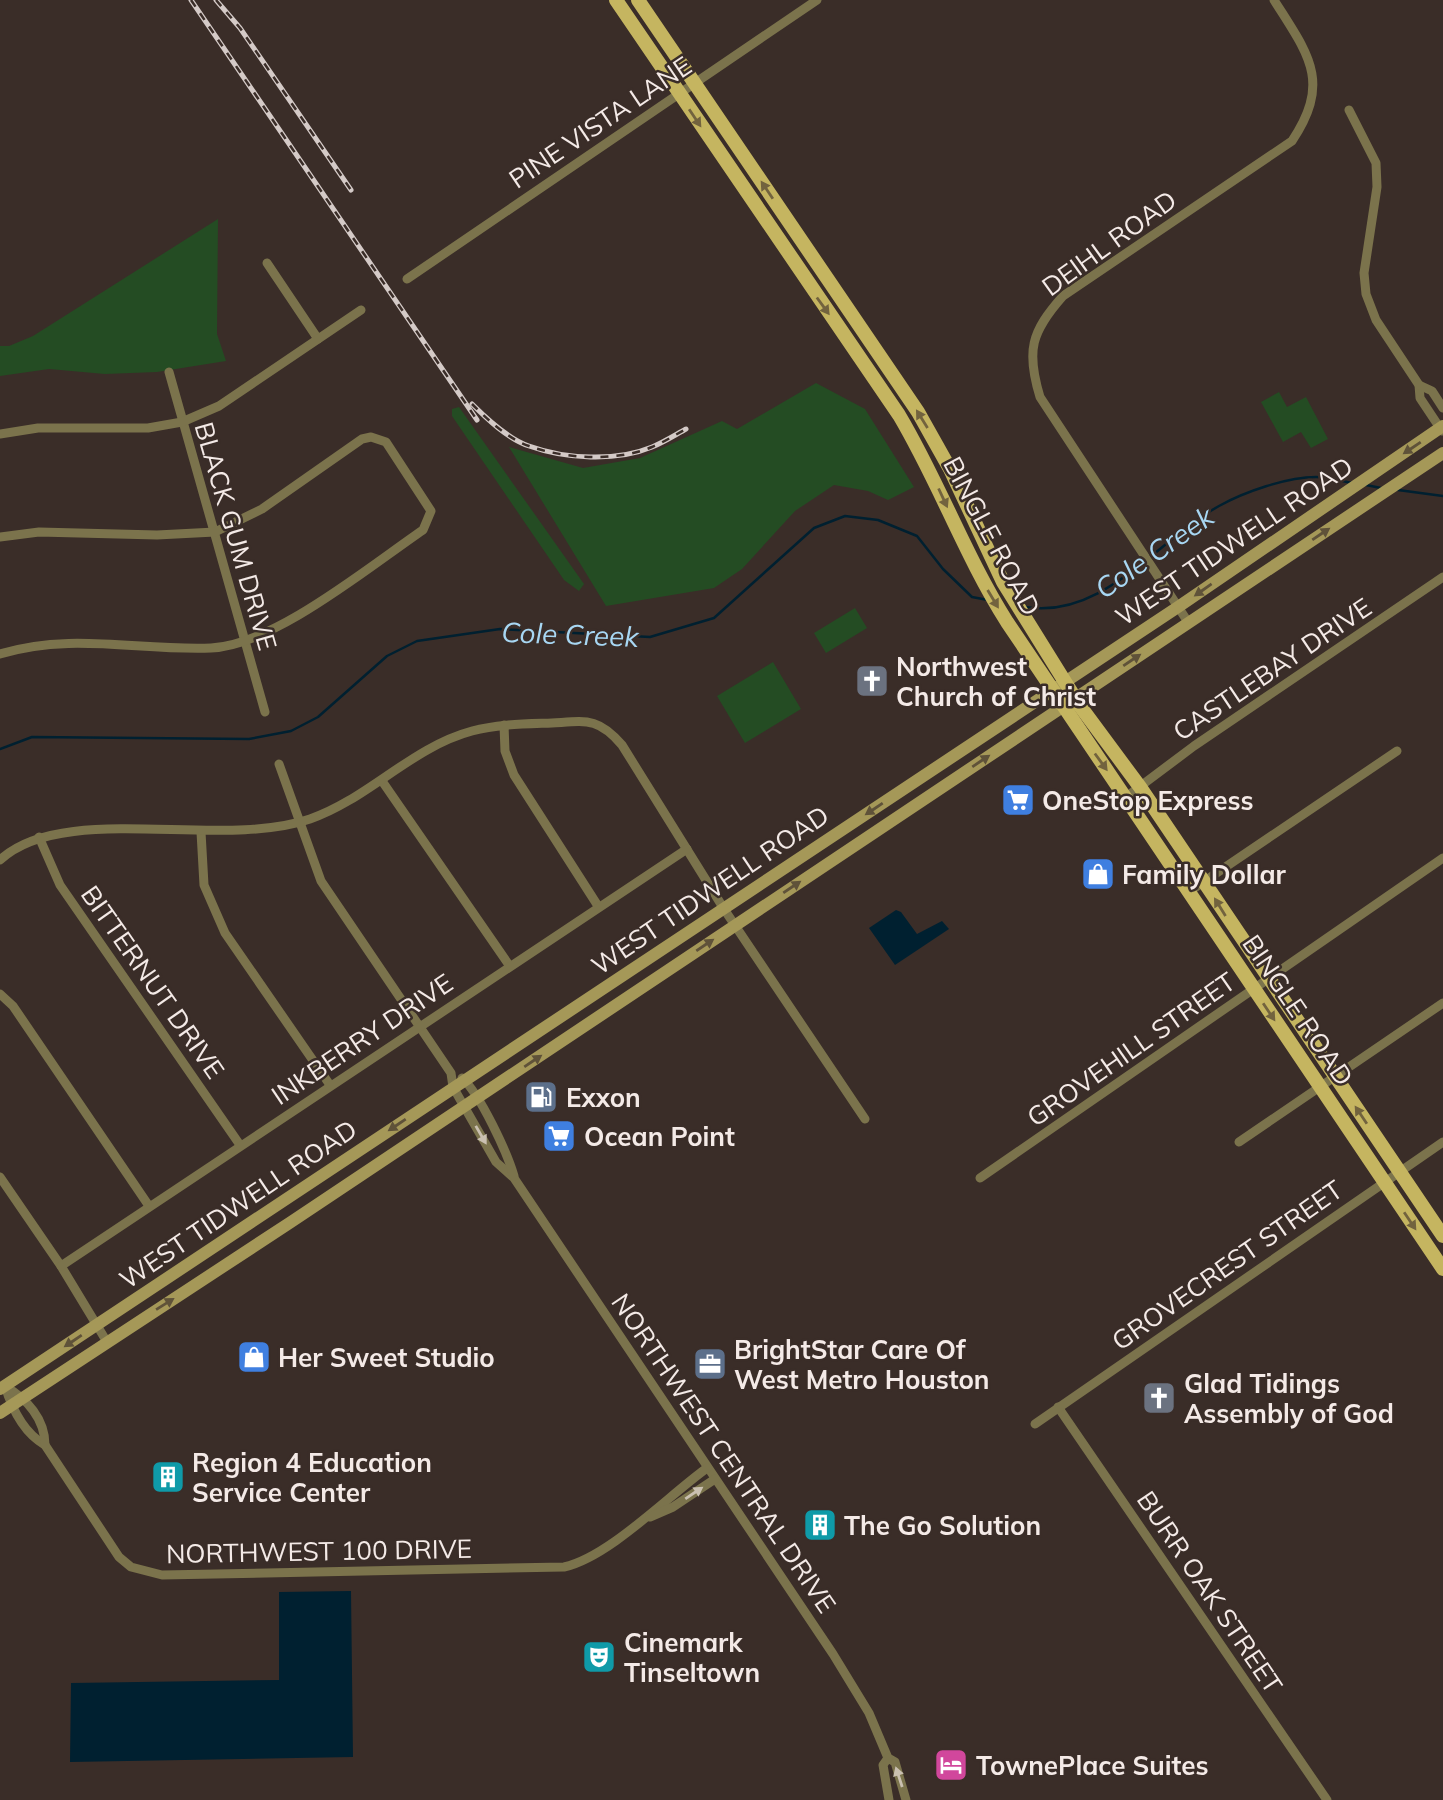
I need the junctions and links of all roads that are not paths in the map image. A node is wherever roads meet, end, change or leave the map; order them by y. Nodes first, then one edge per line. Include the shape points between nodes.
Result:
1 (616, 0) edge
2 (638, 0) edge
3 (817, 0) edge
4 (1275, 0) edge
5 (694, 83) junction
6 (678, 94) junction
7 (1349, 110) dead end
8 (793, 228) junction
9 (777, 239) junction
10 (268, 263) dead end
11 (407, 279) dead end
12 (361, 310) dead end
13 (318, 339) junction
14 (886, 365) junction
15 (169, 372) dead end
16 (873, 375) junction
17 (1419, 385) junction
18 (1443, 408) edge
19 (182, 422) junction
20 (1442, 429) edge
21 (0, 434) edge
22 (1443, 453) edge
23 (974, 524) junction
24 (959, 531) junction
25 (215, 532) junction
26 (0, 537) edge
27 (1259, 551) junction
28 (1271, 567) junction
29 (1443, 577) edge
30 (1178, 607) junction
31 (1188, 622) junction
32 (245, 642) junction
33 (0, 654) edge
34 (1064, 681) junction
35 (1052, 690) junction
36 (1075, 698) junction
37 (1062, 707) junction
38 (265, 712) dead end
39 (504, 725) junction
40 (1397, 751) dead end
41 (279, 764) dead end
42 (930, 771) junction
43 (382, 781) junction
44 (942, 787) junction
45 (1140, 787) junction
46 (1126, 797) junction
47 (298, 823) junction
48 (844, 828) junction
49 (201, 832) junction
50 (39, 837) junction
51 (855, 845) junction
52 (687, 849) junction
53 (1443, 858) edge
54 (0, 860) edge
55 (1204, 882) junction
56 (1190, 891) junction
57 (598, 906) junction
58 (724, 909) junction
59 (735, 925) junction
60 (509, 965) junction
61 (1268, 979) junction
62 (1253, 989) junction
63 (0, 994) edge
64 (1443, 1003) edge
65 (421, 1026) junction
66 (451, 1073) junction
67 (1334, 1076) junction
68 (465, 1079) junction
69 (330, 1085) junction
70 (1319, 1086) junction
71 (453, 1087) junction
72 (476, 1098) junction
73 (464, 1106) junction
74 (865, 1119) dead end
75 (1239, 1142) dead end
76 (1443, 1142) edge
77 (240, 1145) junction
78 (1400, 1172) junction
79 (0, 1178) edge
80 (514, 1178) junction
81 (981, 1178) dead end
82 (1384, 1182) junction
83 (149, 1206) junction
84 (278, 1206) junction
85 (291, 1222) junction
86 (1443, 1236) edge
87 (61, 1266) junction
88 (1443, 1269) edge
89 (97, 1325) junction
90 (107, 1342) junction
91 (3, 1388) edge
92 (23, 1397) junction
93 (1058, 1407) junction
94 (5, 1409) edge
95 (1035, 1423) dead end
96 (45, 1445) junction
97 (708, 1468) junction
98 (715, 1479) junction
99 (645, 1519) junction
100 (888, 1758) junction
101 (889, 1800) edge
102 (906, 1800) edge
103 (1327, 1800) edge

1 - 6 main road, BINGLE ROAD
2 - 5 main road, BINGLE ROAD
3 - 5 street, PINE VISTA LANE
4 - 30 street, DEIHL ROAD via 1311,59 1311,110 1292,141 1063,296 1042,319 1034,338 1031,366 1040,397
5 - 6 street, PINE VISTA LANE
8 -> 5 main road, BINGLE ROAD
6 -> 9 main road, BINGLE ROAD
6 - 11 street, PINE VISTA LANE
7 - 17 street via 1376,163 1377,187 1364,273 1366,294 1376,320
8 - 9 main road
8 - 14 main road, BINGLE ROAD
9 -> 16 main road, BINGLE ROAD
10 - 13 street
12 - 13 street
13 - 19 street via 219,406
14 - 16 main road
23 -> 14 main road, BINGLE ROAD via 941,451
15 - 19 street, BLACK GUM DRIVE
16 -> 24 main road, BINGLE ROAD via 921,453
17 - 18 street via 1432,391
17 - 20 street via 1420,398
19 - 21 street via 148,428 38,428
19 - 25 street, BLACK GUM DRIVE
20 -> 27 main road, WEST TIDWELL ROAD
28 -> 22 main road, WEST TIDWELL ROAD
23 - 24 main road
23 - 34 main road, BINGLE ROAD
24 -> 35 main road, BINGLE ROAD via 980,576
25 - 26 street via 39,532
25 - 32 street, BLACK GUM DRIVE
25 - 32 street via 262,509 371,437 386,442 431,512 423,530 282,625
27 - 28 main road
27 -> 30 main road, WEST TIDWELL ROAD
28 - 31 main road, WEST TIDWELL ROAD
29 - 45 street, CASTLEBAY DRIVE
30 - 31 street, DEIHL ROAD
30 - 34 main road, WEST TIDWELL ROAD
36 -> 31 main road, WEST TIDWELL ROAD
32 - 33 street via 213,648 57,641
32 - 38 street, BLACK GUM DRIVE
34 - 35 main road, WEST TIDWELL ROAD
34 - 36 main road, BINGLE ROAD
35 - 37 main road, BINGLE ROAD
35 - 42 main road, WEST TIDWELL ROAD
36 - 37 main road, WEST TIDWELL ROAD
36 - 45 main road, BINGLE ROAD
44 -> 37 main road, WEST TIDWELL ROAD
37 -> 46 main road, BINGLE ROAD
39 - 43 street via 471,731 425,752
39 - 52 street via 602,724 622,745
39 - 57 street via 505,751 514,775
40 - 55 street
41 - 47 street
42 - 44 main road
42 -> 48 main road, WEST TIDWELL ROAD
43 - 47 street via 346,803
43 - 60 street
44 - 51 main road, WEST TIDWELL ROAD
45 - 46 street, CASTLEBAY DRIVE
45 - 55 main road, BINGLE ROAD
46 - 56 main road, BINGLE ROAD
47 - 49 street via 245,832
47 - 65 street via 321,881
48 - 51 main road
48 - 58 main road, WEST TIDWELL ROAD
49 - 50 street via 76,829
49 - 69 street via 204,885 225,933
50 - 54 street
50 - 77 street, BITTERNUT DRIVE via 60,885
59 -> 51 main road, WEST TIDWELL ROAD
52 - 57 street, INKBERRY DRIVE
52 - 58 street
53 - 61 street, GROVEHILL STREET
55 - 56 street
61 -> 55 main road, BINGLE ROAD
56 - 62 main road, BINGLE ROAD
57 - 60 street, INKBERRY DRIVE
58 - 59 street
58 - 68 main road, WEST TIDWELL ROAD
72 -> 59 main road, WEST TIDWELL ROAD
59 - 74 street
60 - 65 street, INKBERRY DRIVE
61 - 62 street, GROVEHILL STREET
61 - 67 main road, BINGLE ROAD
62 -> 70 main road, BINGLE ROAD
62 - 81 street, GROVEHILL STREET
63 - 83 street via 13,1006
64 - 67 street
65 - 66 street
65 - 69 street, INKBERRY DRIVE
66 - 68 street
66 - 71 street
67 - 70 street
78 -> 67 main road, BINGLE ROAD
68 - 71 main road, WEST TIDWELL ROAD
68 - 72 street, NORTHWEST CENTRAL DRIVE
69 - 77 street, INKBERRY DRIVE
70 - 75 street
70 - 82 main road, BINGLE ROAD
71 - 73 street, NORTHWEST CENTRAL DRIVE
71 -> 84 main road, WEST TIDWELL ROAD
72 - 73 main road, WEST TIDWELL ROAD
72 - 80 street, NORTHWEST CENTRAL DRIVE via 508,1156
73 -> 80 street, NORTHWEST CENTRAL DRIVE via 496,1162
73 - 85 main road, WEST TIDWELL ROAD
76 - 78 street, GROVECREST STREET
77 - 83 street, INKBERRY DRIVE
78 - 82 street, GROVECREST STREET
78 - 86 main road, BINGLE ROAD
79 - 87 street
80 - 97 street, NORTHWEST CENTRAL DRIVE
82 -> 88 main road, BINGLE ROAD
82 - 93 street, GROVECREST STREET
83 - 87 street, INKBERRY DRIVE
84 - 85 main road
84 - 89 main road, WEST TIDWELL ROAD
90 -> 85 main road, WEST TIDWELL ROAD
87 - 89 street
89 - 90 street
89 -> 91 main road, WEST TIDWELL ROAD
90 - 92 main road, WEST TIDWELL ROAD
91 - 92 street, NORTHWEST 100 DRIVE
91 - 94 street, NORTHWEST 100 DRIVE
92 - 94 main road, WEST TIDWELL ROAD
92 - 96 street, NORTHWEST 100 DRIVE via 45,1429
93 - 95 street, GROVECREST STREET
93 - 103 street, BURR OAK STREET
94 - 96 street, NORTHWEST 100 DRIVE
96 - 99 street, NORTHWEST 100 DRIVE via 119,1556 131,1567 162,1575 564,1567 585,1560
97 - 98 street, NORTHWEST CENTRAL DRIVE
97 - 99 street, NORTHWEST 100 DRIVE
99 -> 98 street, NORTHWEST 100 DRIVE
98 - 100 street, NORTHWEST CENTRAL DRIVE via 833,1654 869,1713
100 - 101 street, NORTHWEST CENTRAL DRIVE via 883,1765
102 -> 100 street, NORTHWEST CENTRAL DRIVE via 895,1762

